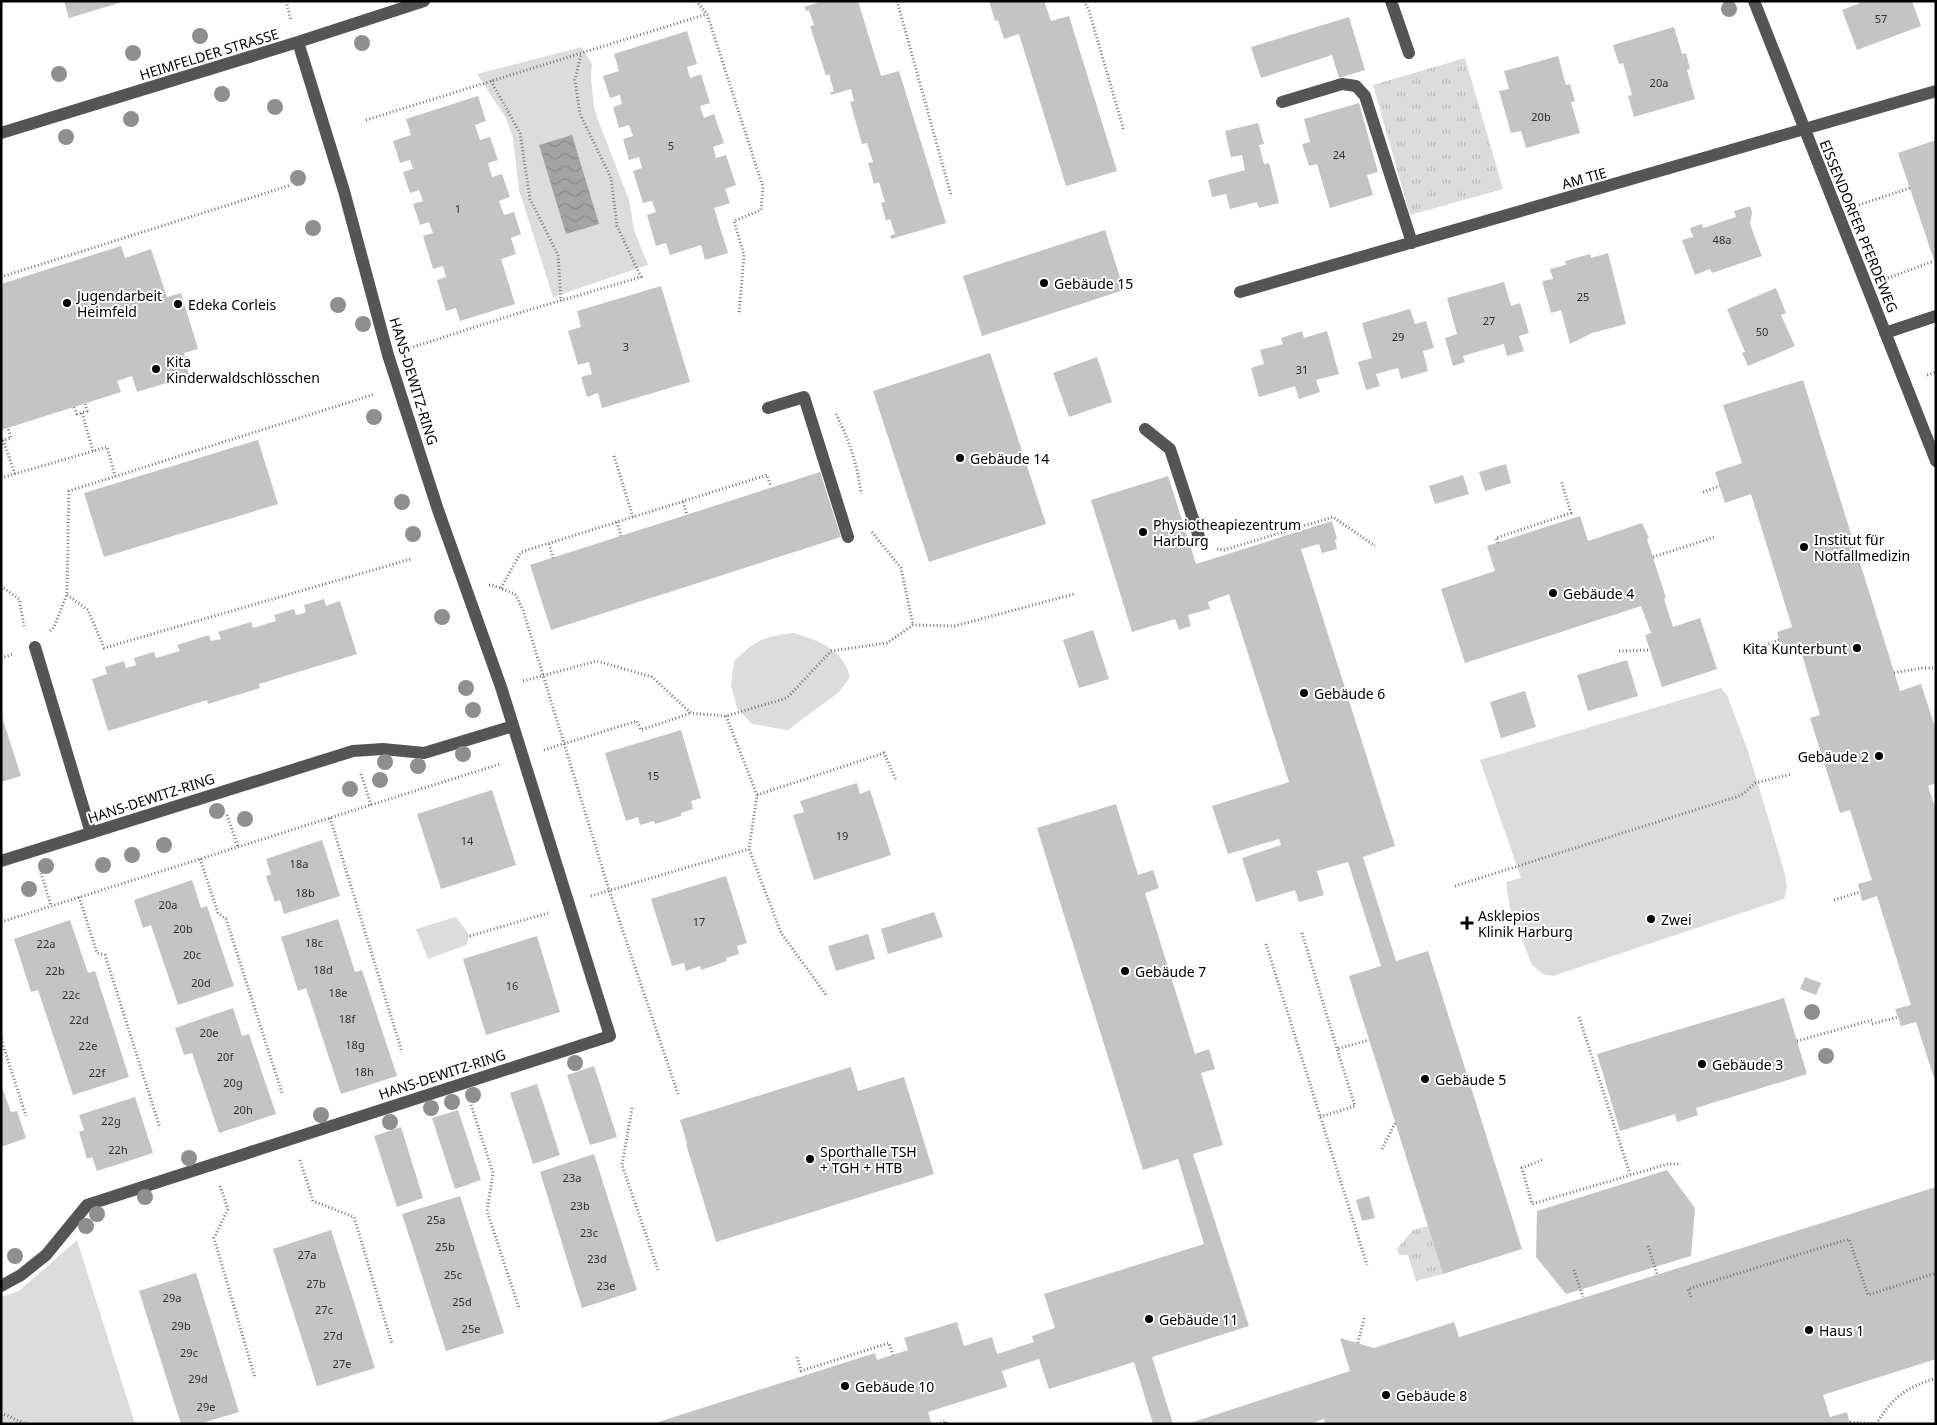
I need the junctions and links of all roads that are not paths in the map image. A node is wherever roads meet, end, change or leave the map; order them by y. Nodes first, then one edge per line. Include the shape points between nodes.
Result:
1 (424, 1) edge
2 (1391, 1) edge
3 (1754, 1) edge
4 (298, 42) junction
5 (1409, 53) dead end
6 (1936, 91) edge
7 (1282, 102) dead end
8 (1804, 130) junction
9 (1, 133) edge
10 (1412, 243) junction
11 (1240, 292) dead end
12 (1936, 316) edge
13 (1885, 333) junction
14 (768, 408) dead end
15 (1145, 430) dead end
16 (1936, 461) edge
17 (848, 536) dead end
18 (1199, 536) road end
19 (32, 648) road end
20 (513, 726) junction
21 (91, 832) junction
22 (1, 861) edge
23 (1, 1286) edge

1 - 4 street, HEIMFELDER STRASSE
2 - 5 street
3 - 8 street, EISSENDORFER PFERDEWEG
4 - 9 street, HEIMFELDER STRASSE
4 - 20 street, HANS-DEWITZ-RING via 344,191 388,355
6 - 8 street, AM TIE
7 - 10 street via 1342,84 1356,86 1365,96
8 - 10 street, AM TIE
8 - 13 street, EISSENDORFER PFERDEWEG
10 - 11 street, AM TIE
12 - 13 street
13 - 16 street, EISSENDORFER PFERDEWEG
14 - 17 street via 804,397
15 - 18 street via 1170,449
19 - 21 street
20 - 21 street, HANS-DEWITZ-RING via 424,753 383,749 353,751
20 - 23 street, HANS-DEWITZ-RING via 610,1036 87,1205 46,1255
21 - 22 street, HANS-DEWITZ-RING

